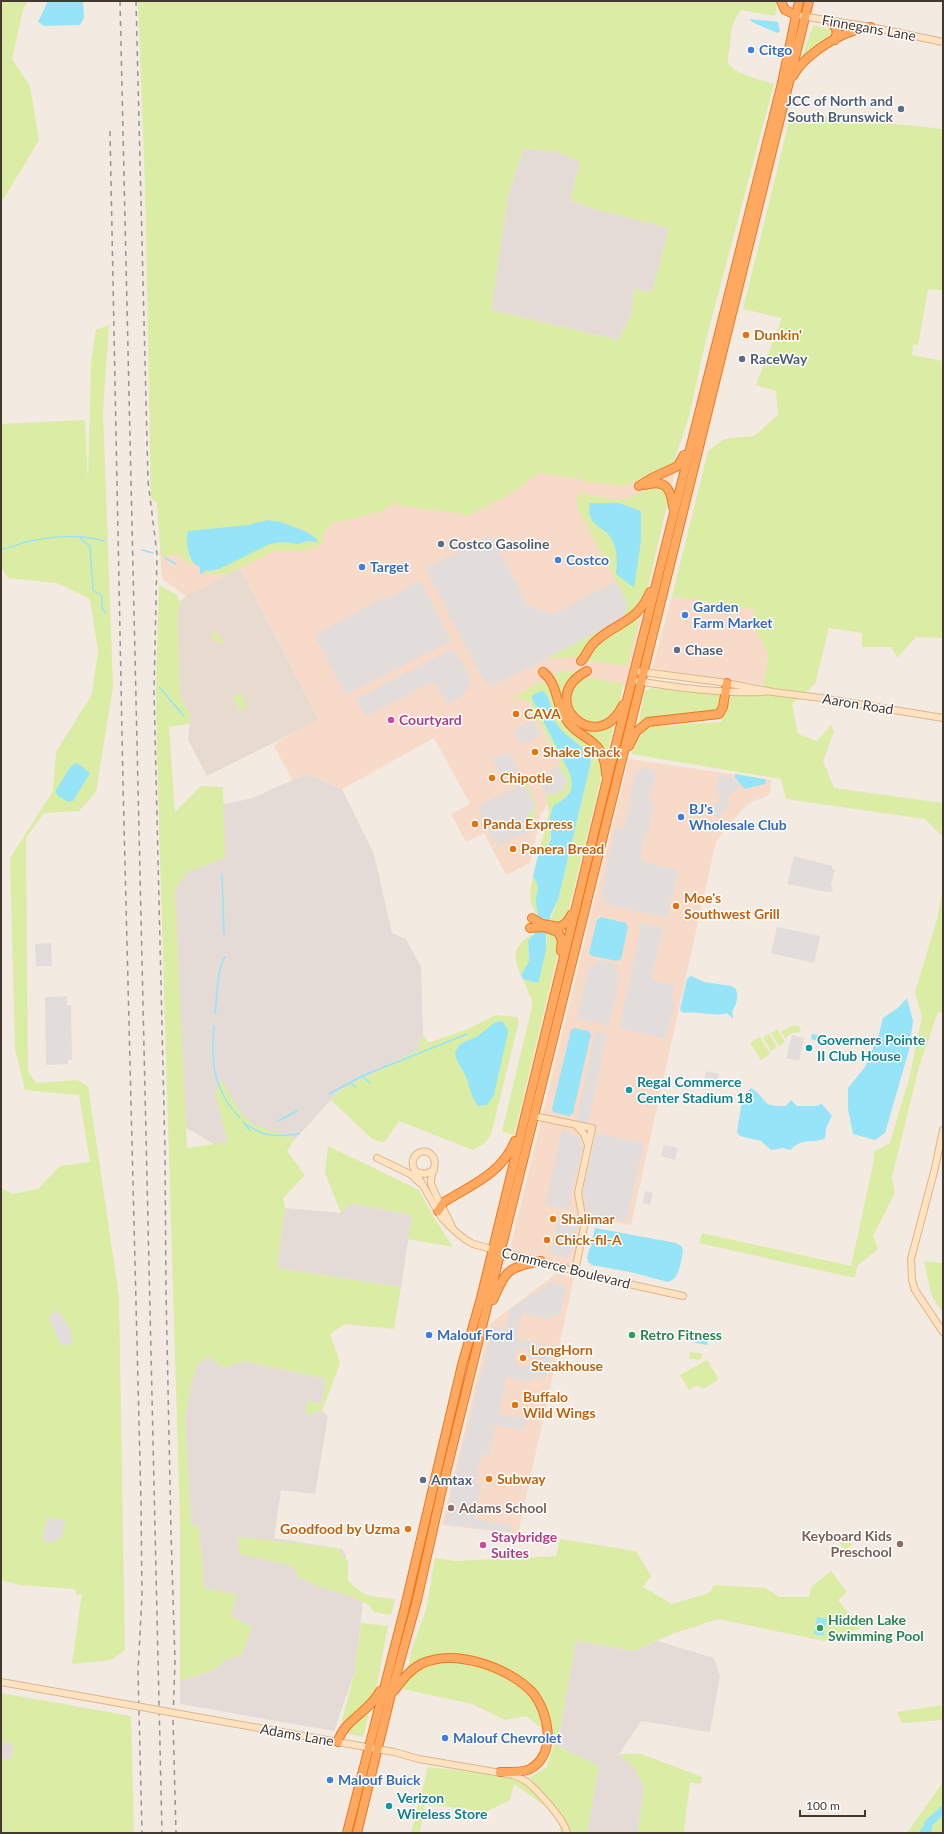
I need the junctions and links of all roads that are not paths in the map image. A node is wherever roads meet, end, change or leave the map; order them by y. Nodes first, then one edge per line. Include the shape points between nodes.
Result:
1 (781, 1) edge
2 (799, 1) edge
3 (809, 1) edge
4 (796, 15) junction
5 (805, 17) junction
6 (831, 21) junction
7 (871, 27) junction
8 (835, 40) junction
9 (943, 42) edge
10 (788, 86) junction
11 (693, 435) junction
12 (674, 515) junction
13 (660, 570) junction
14 (581, 661) dead end
15 (586, 671) dead end
16 (639, 671) junction
17 (543, 672) dead end
18 (632, 680) junction
19 (641, 681) junction
20 (727, 687) junction
21 (630, 689) junction
22 (943, 718) edge
23 (620, 767) junction
24 (606, 784) junction
25 (576, 908) junction
26 (532, 918) dead end
27 (554, 928) junction
28 (555, 993) junction
29 (534, 1116) junction
30 (524, 1122) junction
31 (576, 1125) junction
32 (943, 1130) edge
33 (588, 1145) junction
34 (377, 1158) dead end
35 (434, 1170) junction
36 (416, 1172) junction
37 (428, 1193) junction
38 (440, 1207) junction
39 (497, 1250) junction
40 (540, 1261) junction
41 (575, 1271) junction
42 (683, 1296) dead end
43 (485, 1317) junction
44 (943, 1332) edge
45 (386, 1678) junction
46 (1, 1682) edge
47 (391, 1694) junction
48 (338, 1742) junction
49 (373, 1749) junction
50 (500, 1772) junction
51 (347, 1833) edge
52 (357, 1833) edge
53 (567, 1833) edge

1 - 4 highway via 785,10
2 - 4 highway
3 - 5 highway
4 - 5 street, Finnegans Lane
4 - 11 highway via 782,83
5 - 6 street, Finnegans Lane
5 - 10 highway
6 - 7 street, Finnegans Lane
6 - 8 highway via 837,31
7 - 8 highway via 854,30
7 - 9 street, Finnegans Lane
8 - 10 highway via 804,61
10 - 16 highway
11 - 12 highway
11 - 12 highway via 678,466 638,486 656,482 666,487 672,498
12 - 13 highway
13 - 14 highway via 638,612 596,641
13 - 16 highway
15 - 21 highway via 571,683 566,698 570,713 583,725 600,726 610,722 618,713
16 - 18 highway
16 - 19 highway
16 - 20 street, Aaron Road
17 - 24 highway via 554,684 566,719 602,752 606,765
18 - 19 street, Aaron Road
18 - 21 highway
19 - 20 street, Aaron Road via 676,687
19 - 23 highway
20 - 22 street, Aaron Road via 822,698
20 - 23 highway via 723,710 717,715 657,720 643,725 634,734
21 - 24 highway
23 - 29 highway
24 - 25 highway
25 - 27 highway via 566,924
25 - 28 highway
26 - 27 highway via 536,926
27 - 28 highway via 562,940
28 - 30 highway
29 - 31 street
29 - 39 highway
30 - 38 highway via 509,1154 499,1167
30 - 39 highway
31 - 33 street via 584,1134
31 - 33 street via 592,1128
32 - 44 street via 912,1259 912,1280 915,1290
33 - 41 street via 578,1193 584,1227
34 - 37 street via 410,1174
35 - 36 street via 425,1174
35 - 36 street via 434,1157 428,1152 422,1152 417,1153 413,1160
35 - 38 street, Commerce Boulevard via 432,1185
36 - 37 street, Commerce Boulevard
37 - 38 street, Commerce Boulevard
38 - 39 street, Commerce Boulevard via 453,1229 466,1240
39 - 40 street, Commerce Boulevard
39 - 43 highway
39 - 45 highway
40 - 41 street, Commerce Boulevard
40 - 43 highway via 517,1266 509,1271
41 - 42 street, Commerce Boulevard
43 - 47 highway via 419,1593
45 - 48 highway via 375,1699 343,1730
45 - 49 highway
46 - 48 street, Adams Lane, bridge
47 - 49 highway
47 - 50 highway via 417,1667 443,1659 479,1662 500,1670 519,1682 532,1693 542,1708 547,1727 546,1746 541,1758 529,1769 520,1772
48 - 49 street, Adams Lane
49 - 50 street, Adams Lane via 444,1764
49 - 51 highway
49 - 52 highway
50 - 53 street, Adams Lane via 527,1782 559,1817

